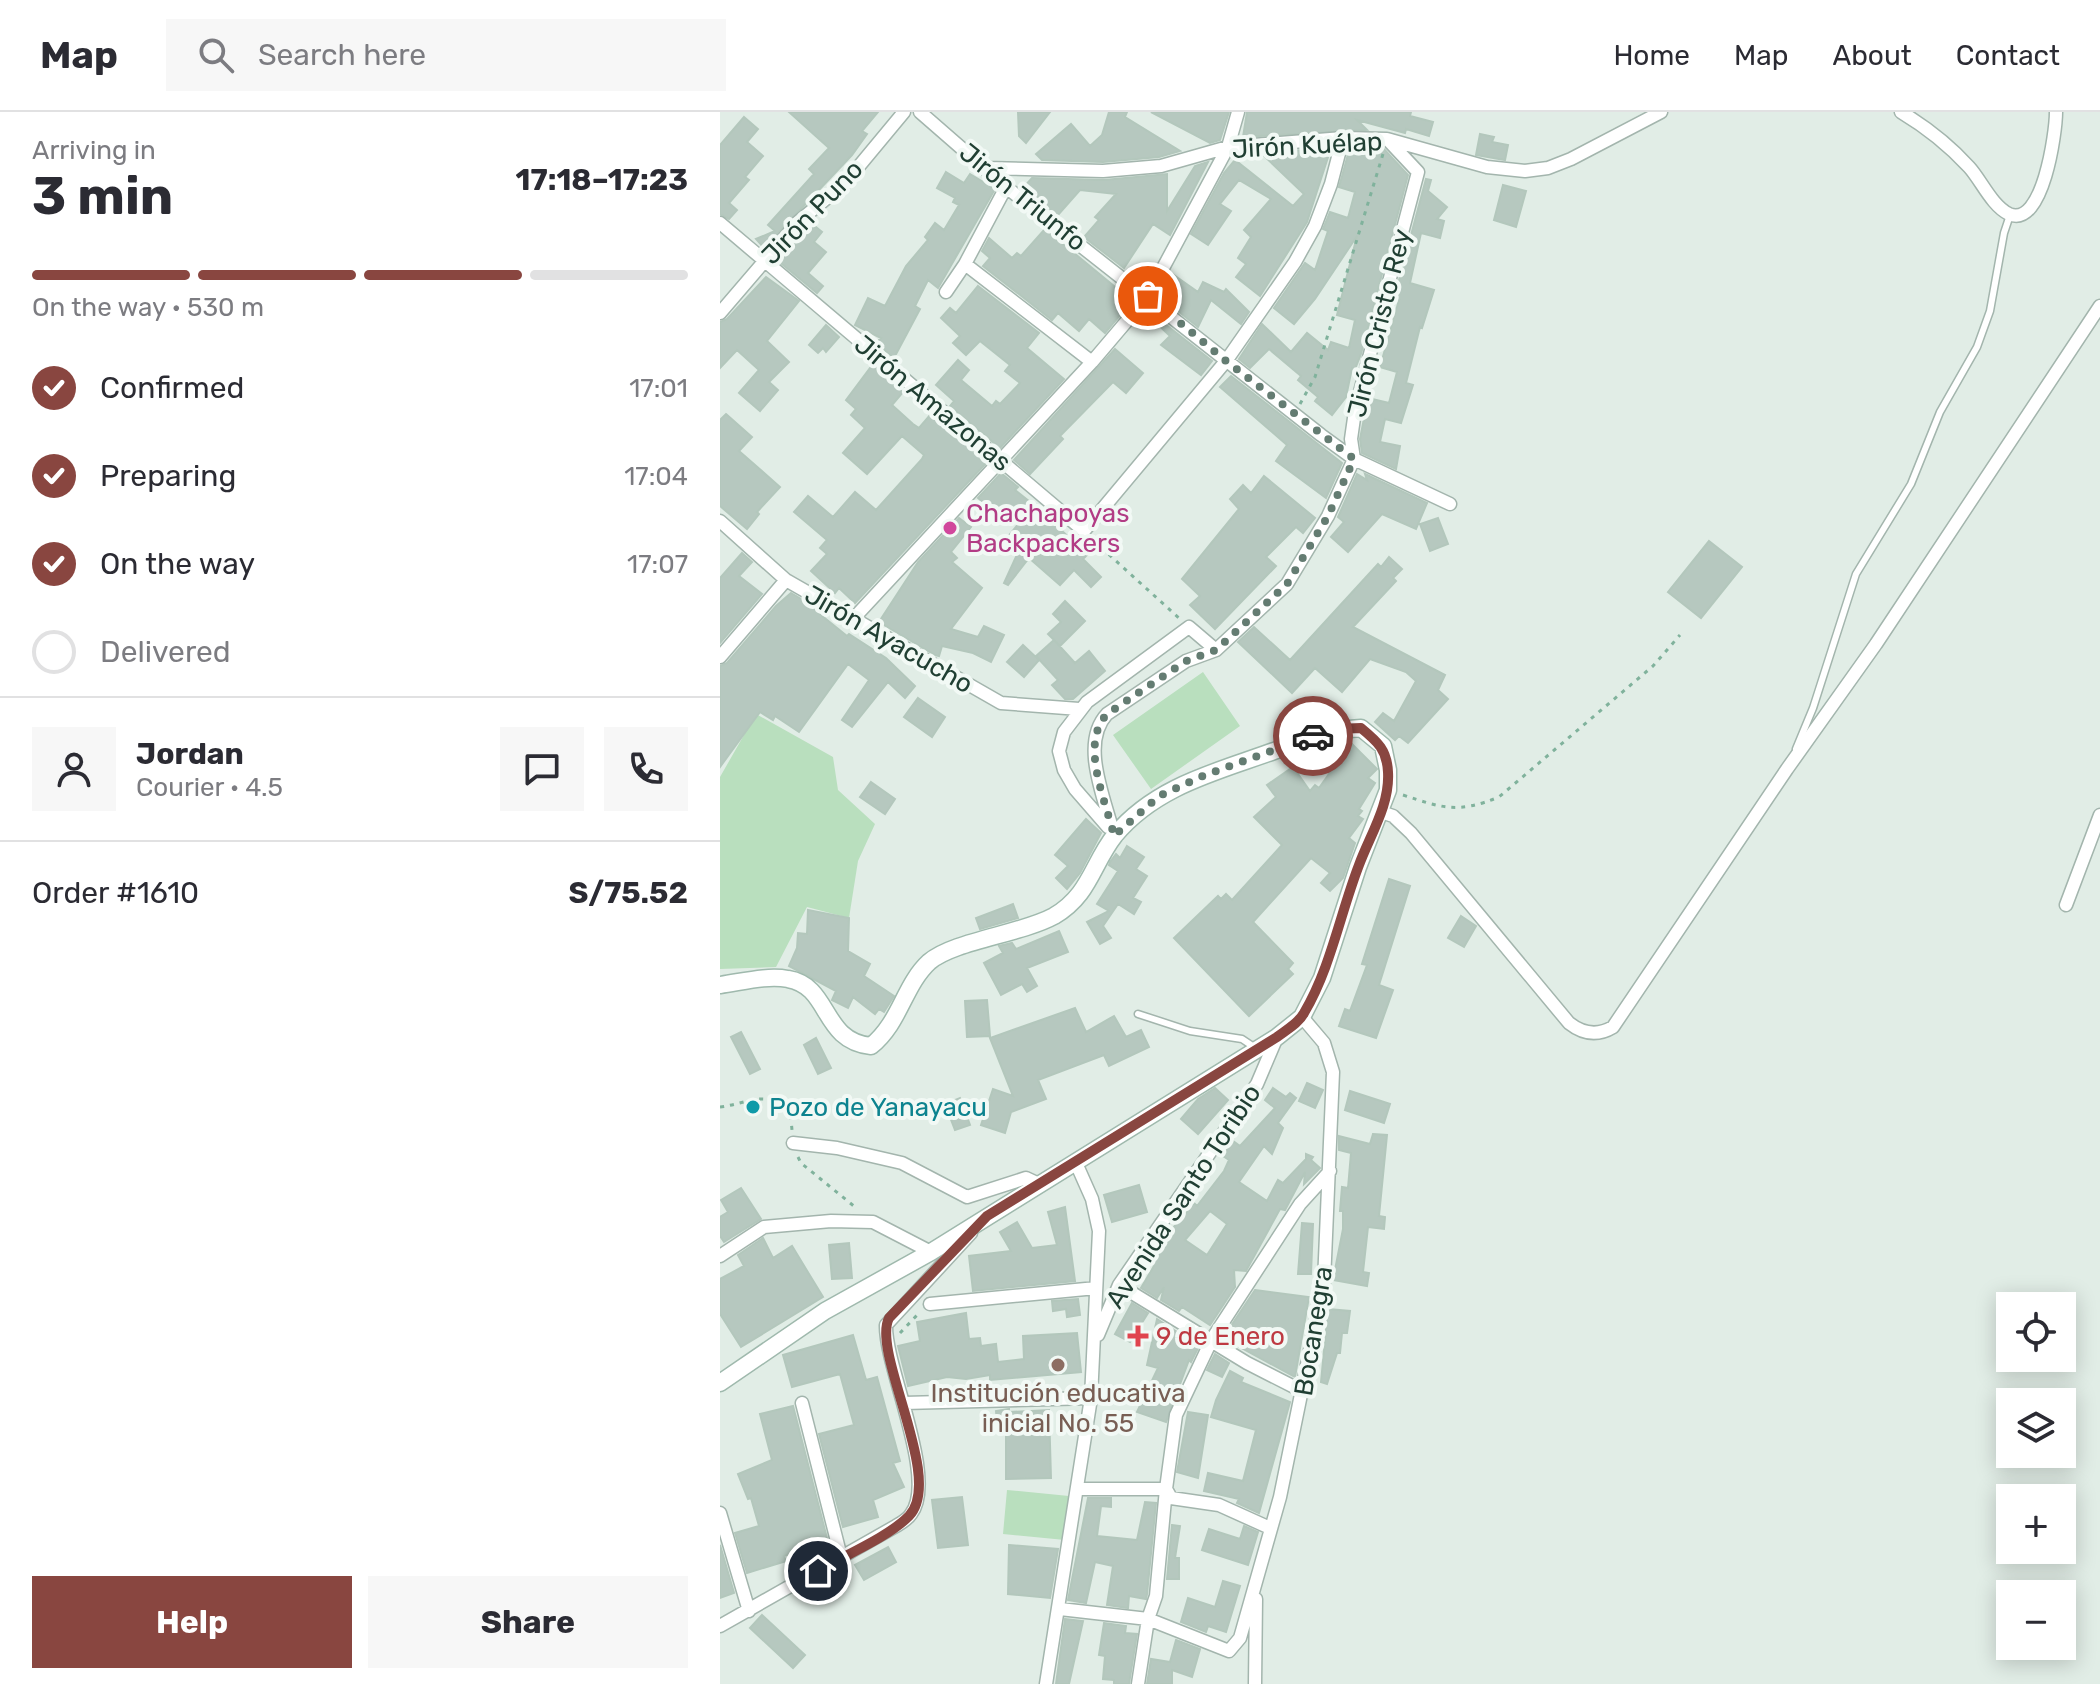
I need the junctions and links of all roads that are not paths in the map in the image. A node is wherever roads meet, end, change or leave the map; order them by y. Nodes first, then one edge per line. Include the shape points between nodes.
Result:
1 (904, 112) edge
2 (920, 112) edge
3 (1238, 112) edge
4 (1661, 112) edge
5 (1901, 112) edge
6 (2056, 112) edge
7 (1343, 138) junction
8 (1387, 139) junction
9 (1228, 147) junction
10 (986, 168) junction
11 (1006, 187) junction
12 (2010, 215) junction
13 (720, 223) edge
14 (764, 261) junction
15 (965, 264) junction
16 (946, 292) dead end
17 (1148, 296) junction
18 (2100, 306) edge
19 (720, 313) edge
20 (1226, 361) junction
21 (1092, 362) junction
22 (1354, 459) junction
23 (1002, 461) junction
24 (1450, 504) dead end
25 (720, 521) edge
26 (786, 580) junction
27 (854, 618) junction
28 (1216, 650) junction
29 (720, 657) edge
30 (1079, 709) junction
31 (1787, 769) junction
32 (1381, 812) junction
33 (2100, 815) edge
34 (1114, 836) junction
35 (2066, 905) dead end
36 (720, 985) edge
37 (1138, 1014) dead end
38 (1302, 1017) junction
39 (1277, 1037) junction
40 (1257, 1049) junction
41 (793, 1143) dead end
42 (1076, 1163) junction
43 (1330, 1171) junction
44 (1041, 1185) junction
45 (987, 1216) junction
46 (931, 1252) junction
47 (720, 1256) edge
48 (1119, 1285) junction
49 (1096, 1288) junction
50 (930, 1304) road end
51 (1212, 1339) junction
52 (1094, 1345) junction
53 (720, 1383) edge
54 (1304, 1392) junction
55 (1091, 1398) junction
56 (802, 1403) dead end
57 (904, 1403) junction
58 (1077, 1489) junction
59 (1166, 1489) junction
60 (720, 1513) edge
61 (1270, 1528) junction
62 (841, 1557) junction
63 (1257, 1574) junction
64 (1060, 1609) junction
65 (749, 1611) junction
66 (1148, 1619) junction
67 (720, 1626) edge
68 (1046, 1684) edge
69 (1138, 1684) edge
70 (1255, 1684) edge

1 - 14 street, Jirón Puno via 845,183 798,222
2 - 10 street, Jirón Triunfo
3 - 9 street
4 - 8 street, Jirón Kuélap via 1571,159 1525,171 1487,167
5 - 12 street via 1943,141
6 - 12 street via 2037,200 2028,211
7 - 8 street, Jirón Kuélap
7 - 9 street, Jirón Kuélap
7 - 20 street via 1315,226
8 - 22 street, Jirón Cristo Rey via 1418,172 1355,411
9 - 10 street, Jirón Kuélap via 1161,166 1118,170
9 - 17 street
10 - 11 street, Jirón Triunfo
11 - 15 street
11 - 17 street, Jirón Triunfo
12 - 31 lane via 1977,347 1940,412 1911,484 1856,574 1813,708
13 - 14 street, Jirón Amazonas
14 - 19 street, Jirón Puno
14 - 23 street, Jirón Amazonas
15 - 16 street
15 - 21 street
17 - 20 street, Jirón Triunfo
17 - 21 street
18 - 31 street
20 - 22 street, Jirón Triunfo
20 - 23 street, Jirón Amazonas via 1084,531
21 - 23 street
22 - 24 street, Jirón Triunfo
22 - 28 street, Jirón Cristo Rey via 1328,516 1287,584
23 - 27 street
25 - 26 street, Jirón Ayacucho
26 - 27 street, Jirón Ayacucho
26 - 29 street
27 - 30 street, Jirón Ayacucho via 1001,703
28 - 30 street via 1189,627
28 - 34 street, Jirón Cristo Rey via 1186,661 1099,723 1095,754
30 - 34 street via 1059,751 1075,789
31 - 32 street via 1617,1022 1600,1032 1580,1031 1569,1023 1411,833
32 - 34 main road, Avenida Santo Toribio via 1388,790 1383,746 1361,728 1337,729 1188,781 1159,796
32 - 38 main road, Avenida Santo Toribio via 1322,978
33 - 35 street
34 - 36 main road via 1079,898 1055,915 946,952 929,963 885,1034 871,1046 855,1044 839,1033 823,1005 792,979
37 - 40 lane via 1190,1031 1242,1039
38 - 39 main road, Avenida Santo Toribio
38 - 43 street, Bocanegra via 1324,1043 1333,1072
39 - 40 main road
39 - 48 street, Avenida Santo Toribio via 1257,1084
40 - 42 main road
41 - 44 street via 902,1163 967,1197 1026,1178
42 - 44 main road
42 - 49 street via 1097,1213
43 - 51 street via 1300,1204
43 - 54 street, Bocanegra via 1324,1282
44 - 45 main road
45 - 46 main road
45 - 57 street via 889,1318 888,1349
46 - 47 street via 873,1222 831,1221 764,1227
46 - 53 main road via 825,1311
48 - 51 street
48 - 52 street, Avenida Santo Toribio
49 - 50 street
49 - 52 street
51 - 54 street
51 - 59 street via 1176,1415
52 - 55 street
54 - 61 street, Bocanegra
55 - 57 street
55 - 58 street
56 - 62 street
57 - 62 street via 919,1488 911,1514
58 - 59 street
58 - 64 street
59 - 61 street via 1171,1498 1219,1505
59 - 66 street via 1156,1596
60 - 65 street
61 - 63 street, Bocanegra
62 - 65 street
63 - 66 street, Bocanegra via 1236,1645 1229,1651
63 - 70 street
64 - 66 street
64 - 68 street
65 - 67 street
66 - 69 street

